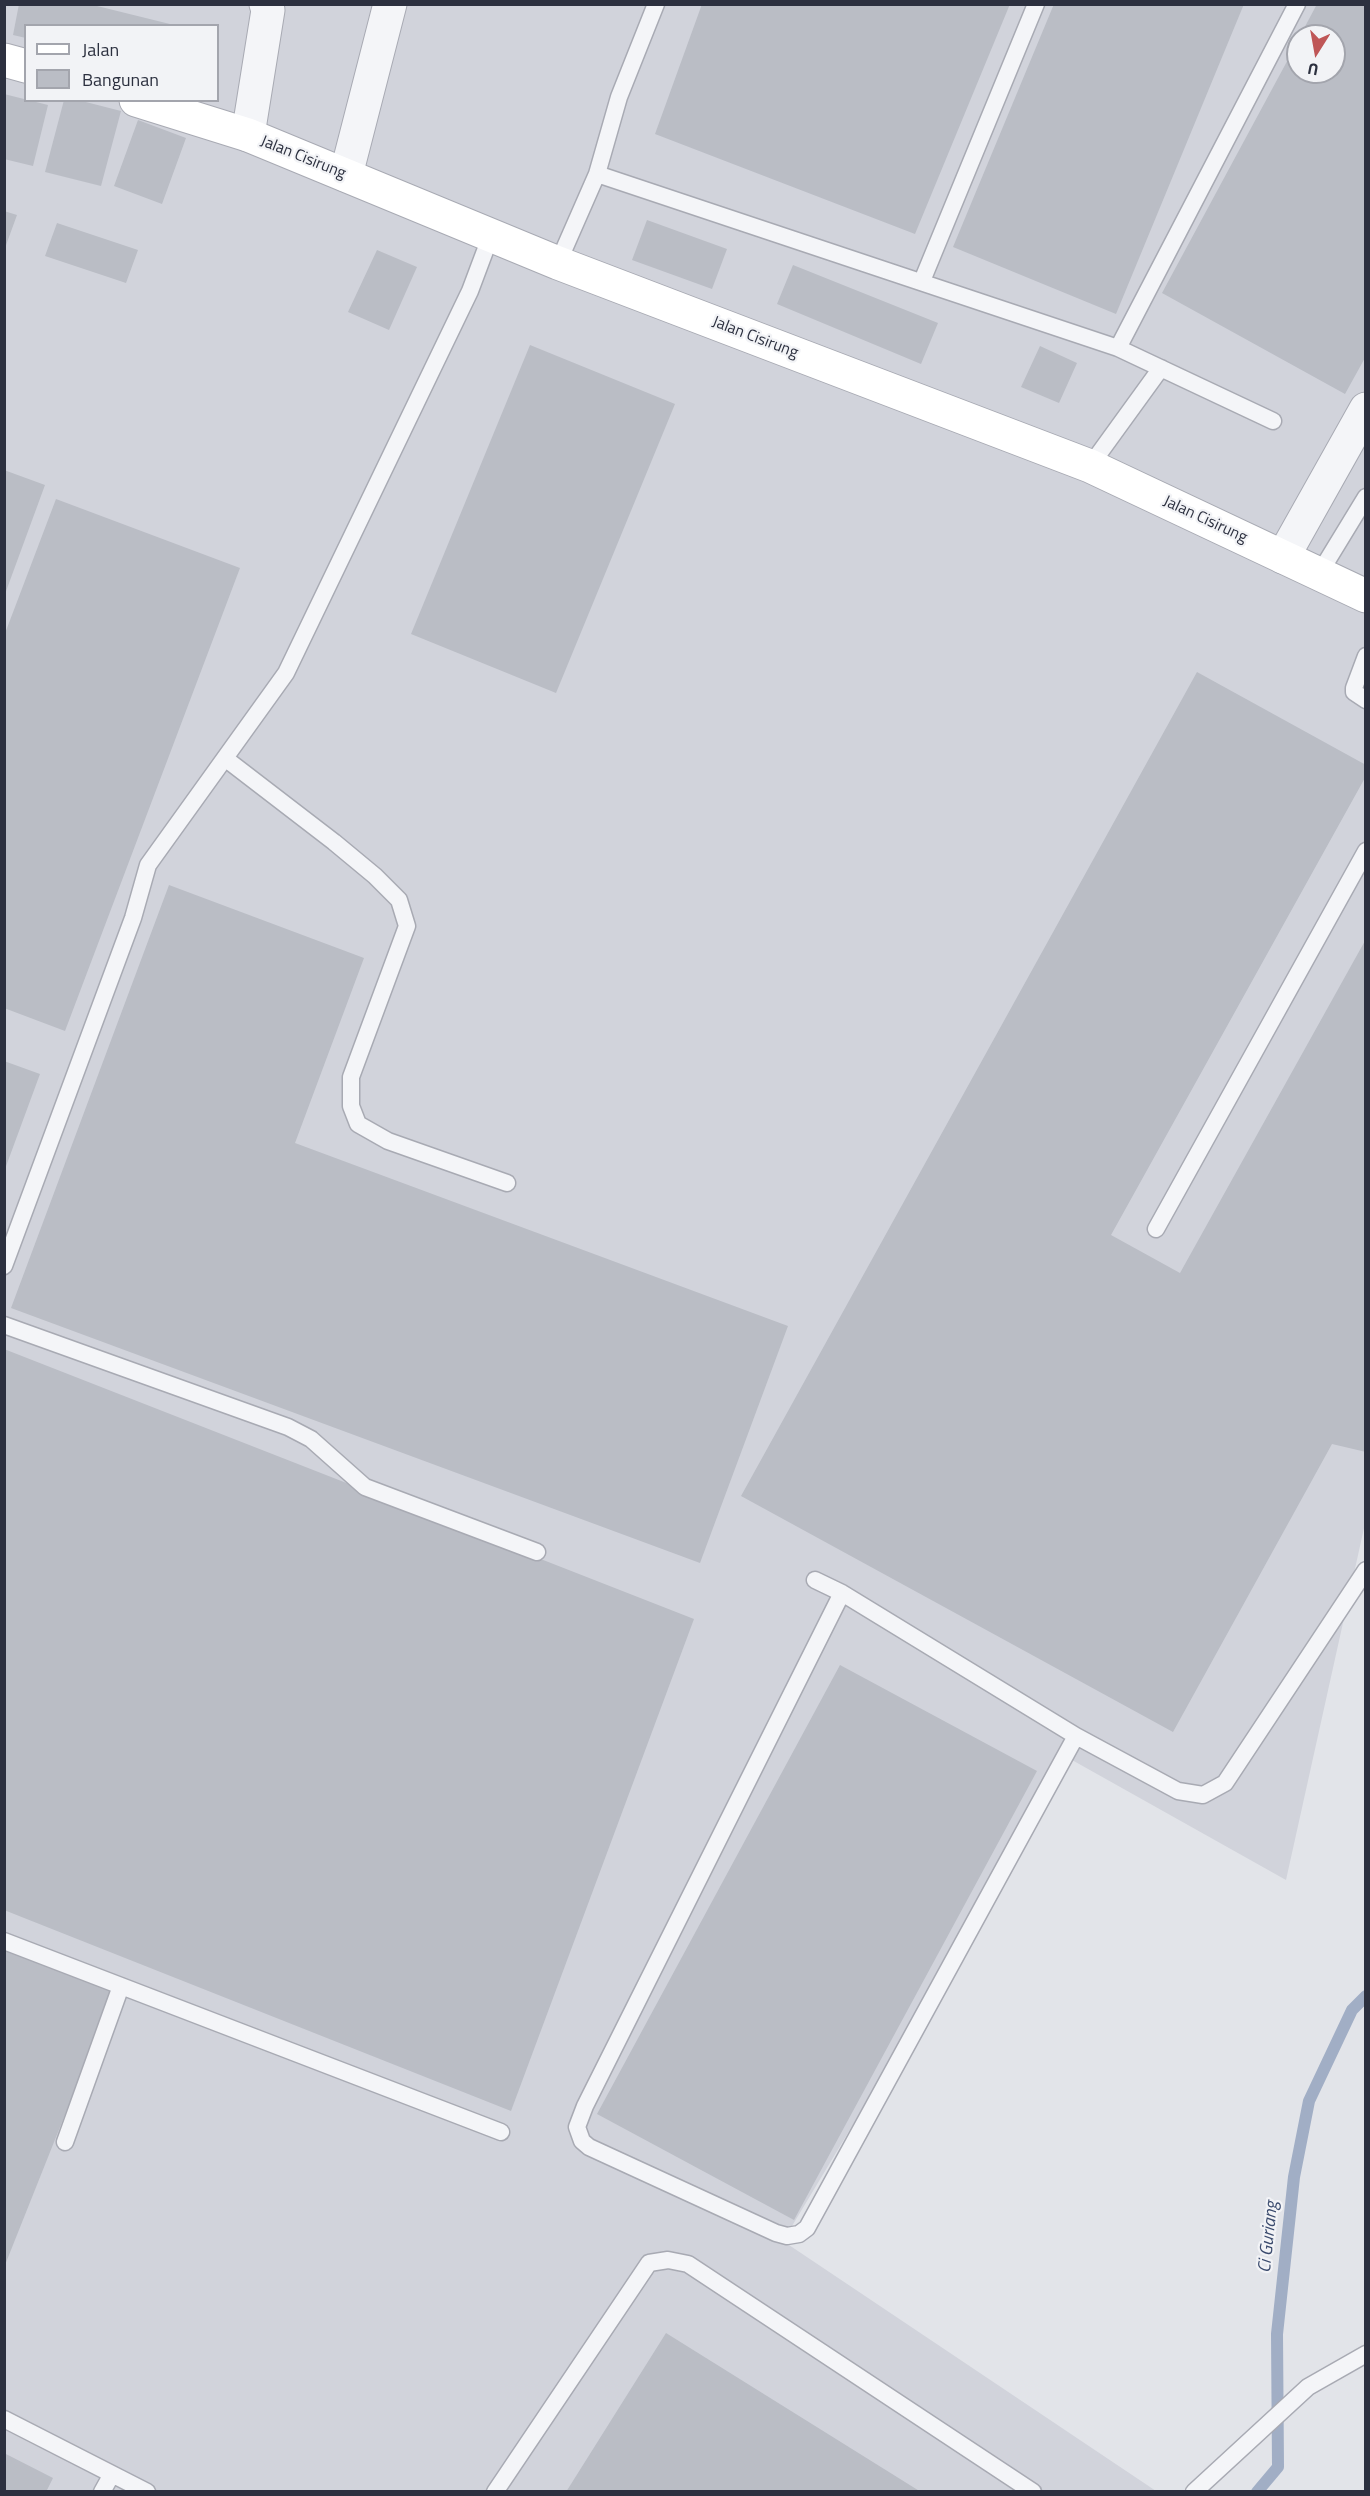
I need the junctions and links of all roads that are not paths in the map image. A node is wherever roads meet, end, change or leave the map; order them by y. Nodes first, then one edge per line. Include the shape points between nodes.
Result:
1 (266, 4) edge
2 (390, 4) edge
3 (656, 4) edge
4 (1036, 4) edge
5 (1297, 4) edge
6 (4, 60) edge
7 (24, 65) edge
8 (142, 102) edge
9 (248, 135) junction
10 (597, 174) junction
11 (346, 175) junction
12 (491, 235) junction
13 (558, 263) junction
14 (922, 281) junction
15 (1118, 348) junction
16 (1161, 368) junction
17 (1365, 409) edge
18 (1273, 421) dead end
19 (1090, 466) junction
20 (1365, 497) edge
21 (1283, 557) junction
22 (1319, 574) junction
23 (1365, 596) edge
24 (1363, 667) edge
25 (1365, 700) edge
26 (226, 759) junction
27 (1365, 851) edge
28 (507, 1183) dead end
29 (1156, 1229) dead end
30 (4, 1266) edge
31 (4, 1325) edge
32 (537, 1552) dead end
33 (1365, 1570) edge
34 (815, 1580) dead end
35 (842, 1593) junction
36 (1076, 1736) junction
37 (4, 1941) edge
38 (121, 1986) junction
39 (501, 2132) dead end
40 (65, 2142) dead end
41 (1365, 2354) edge
42 (4, 2418) edge
43 (112, 2474) junction
44 (102, 2492) edge
45 (147, 2492) edge
46 (495, 2492) edge
47 (1033, 2492) edge
48 (1194, 2492) edge

1 - 9 street
2 - 11 street
3 - 10 lane via 619,97
4 - 14 lane
5 - 15 lane
6 - 7 main road
8 - 9 main road, Jalan Cisirung
9 - 11 main road, Jalan Cisirung
10 - 13 lane
10 - 14 lane
11 - 12 main road, Jalan Cisirung
12 - 13 main road, Jalan Cisirung
12 - 26 lane via 470,291 286,673
13 - 19 main road, Jalan Cisirung
14 - 15 lane
15 - 16 lane
16 - 18 lane
16 - 19 lane
17 - 21 street
19 - 21 main road, Jalan Cisirung
20 - 22 lane
21 - 22 main road, Jalan Cisirung
22 - 23 main road, Jalan Cisirung
24 - 25 lane via 1354,692
26 - 28 lane via 334,842 399,900 407,926 351,1077 351,1106 358,1124 388,1141
26 - 30 lane via 148,865 133,918
27 - 29 lane
31 - 32 lane via 288,1427 312,1438 365,1487
33 - 36 lane via 1225,1783 1203,1796 1178,1791
34 - 35 lane
35 - 36 lane
35 - 36 lane via 585,2106 577,2127 589,2147 776,2233 788,2236 807,2228
37 - 38 lane
38 - 39 lane
38 - 40 lane
41 - 48 lane via 1308,2387
42 - 43 lane
43 - 44 lane
43 - 45 lane
46 - 47 lane via 649,2263 668,2259 688,2264

